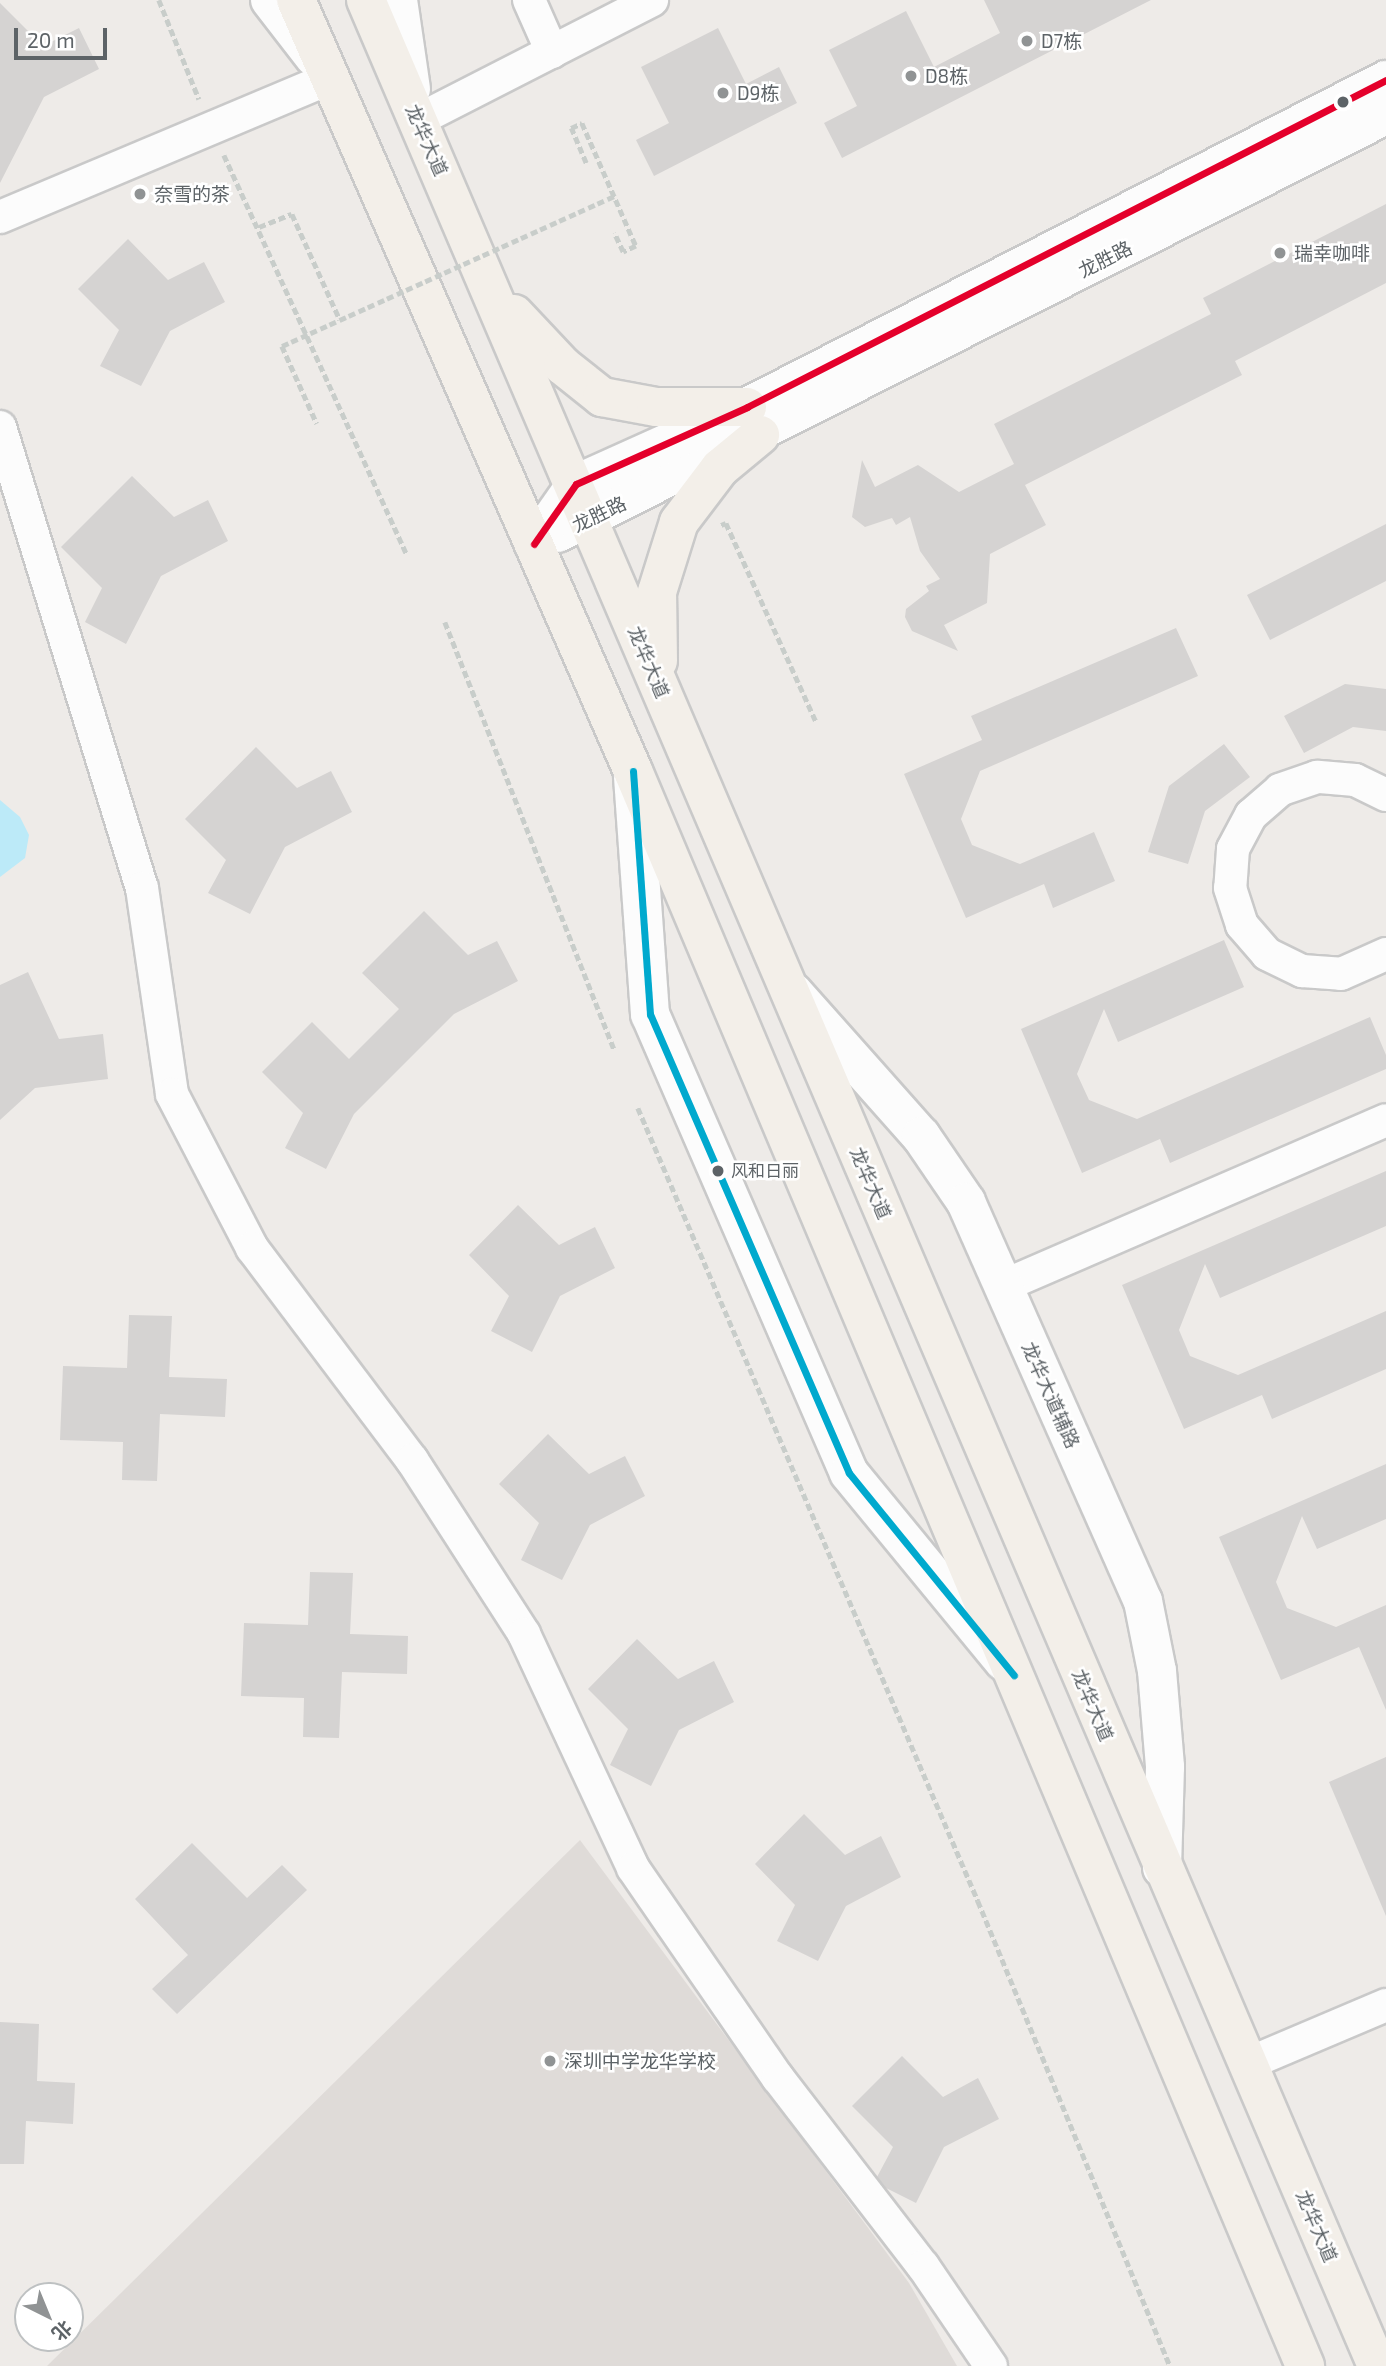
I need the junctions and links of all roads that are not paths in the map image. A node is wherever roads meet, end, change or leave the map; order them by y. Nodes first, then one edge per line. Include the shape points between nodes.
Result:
1 (270, 0) edge
2 (296, 0) edge
3 (366, 0) edge
4 (398, 0) edge
5 (529, 0) edge
6 (652, 0) edge
7 (552, 52) junction
8 (330, 78) junction
9 (1386, 80) edge
10 (1386, 115) edge
11 (417, 118) junction
12 (0, 217) edge
13 (489, 282) junction
14 (753, 421) junction
15 (0, 427) edge
16 (576, 484) junction
17 (589, 520) junction
18 (534, 544) junction
19 (662, 694) junction
20 (633, 771) junction
21 (1386, 795) edge
22 (1383, 965) edge
23 (786, 985) junction
24 (1386, 1120) edge
25 (1003, 1286) junction
26 (1014, 1675) junction
27 (1163, 1868) junction
28 (1386, 2005) edge
29 (1247, 2064) junction
30 (990, 2366) edge
31 (1306, 2366) edge
32 (1377, 2366) edge

1 - 8 main road
2 - 8 main road
3 - 11 main road, 龙华大道
4 - 11 main road
5 - 7 street
6 - 7 street
7 - 11 street
8 - 12 street
8 - 18 main road
9 - 14 main road, 龙胜路
10 - 14 main road, 龙胜路
11 - 13 main road, 龙华大道
13 - 14 main road via 542,346 602,397
13 - 16 main road, 龙华大道
14 - 16 main road, 龙胜路
14 - 17 main road, 龙胜路
14 - 19 main road via 679,522 657,592 654,635
15 - 30 street via 142,888 172,1094 252,1248 412,1460 524,1634 633,1868 778,2078 923,2266
16 - 17 main road, 龙华大道
16 - 18 main road, 龙胜路
17 - 18 main road, 龙胜路
17 - 19 main road, 龙华大道
18 - 20 main road
19 - 23 main road, 龙华大道
20 - 26 main road
20 - 26 main road via 650,1014 849,1473
21 - 22 street via 1355,780 1317,777 1280,790 1251,816 1233,849 1230,888 1242,925 1268,954 1302,971 1341,974
23 - 25 main road, 龙华大道辅路 via 948,1171
23 - 27 main road, 龙华大道
24 - 25 street
25 - 27 main road, 龙华大道辅路 via 1143,1601 1157,1671 1165,1767
26 - 31 main road
27 - 29 main road, 龙华大道
28 - 29 street
29 - 32 main road, 龙华大道

